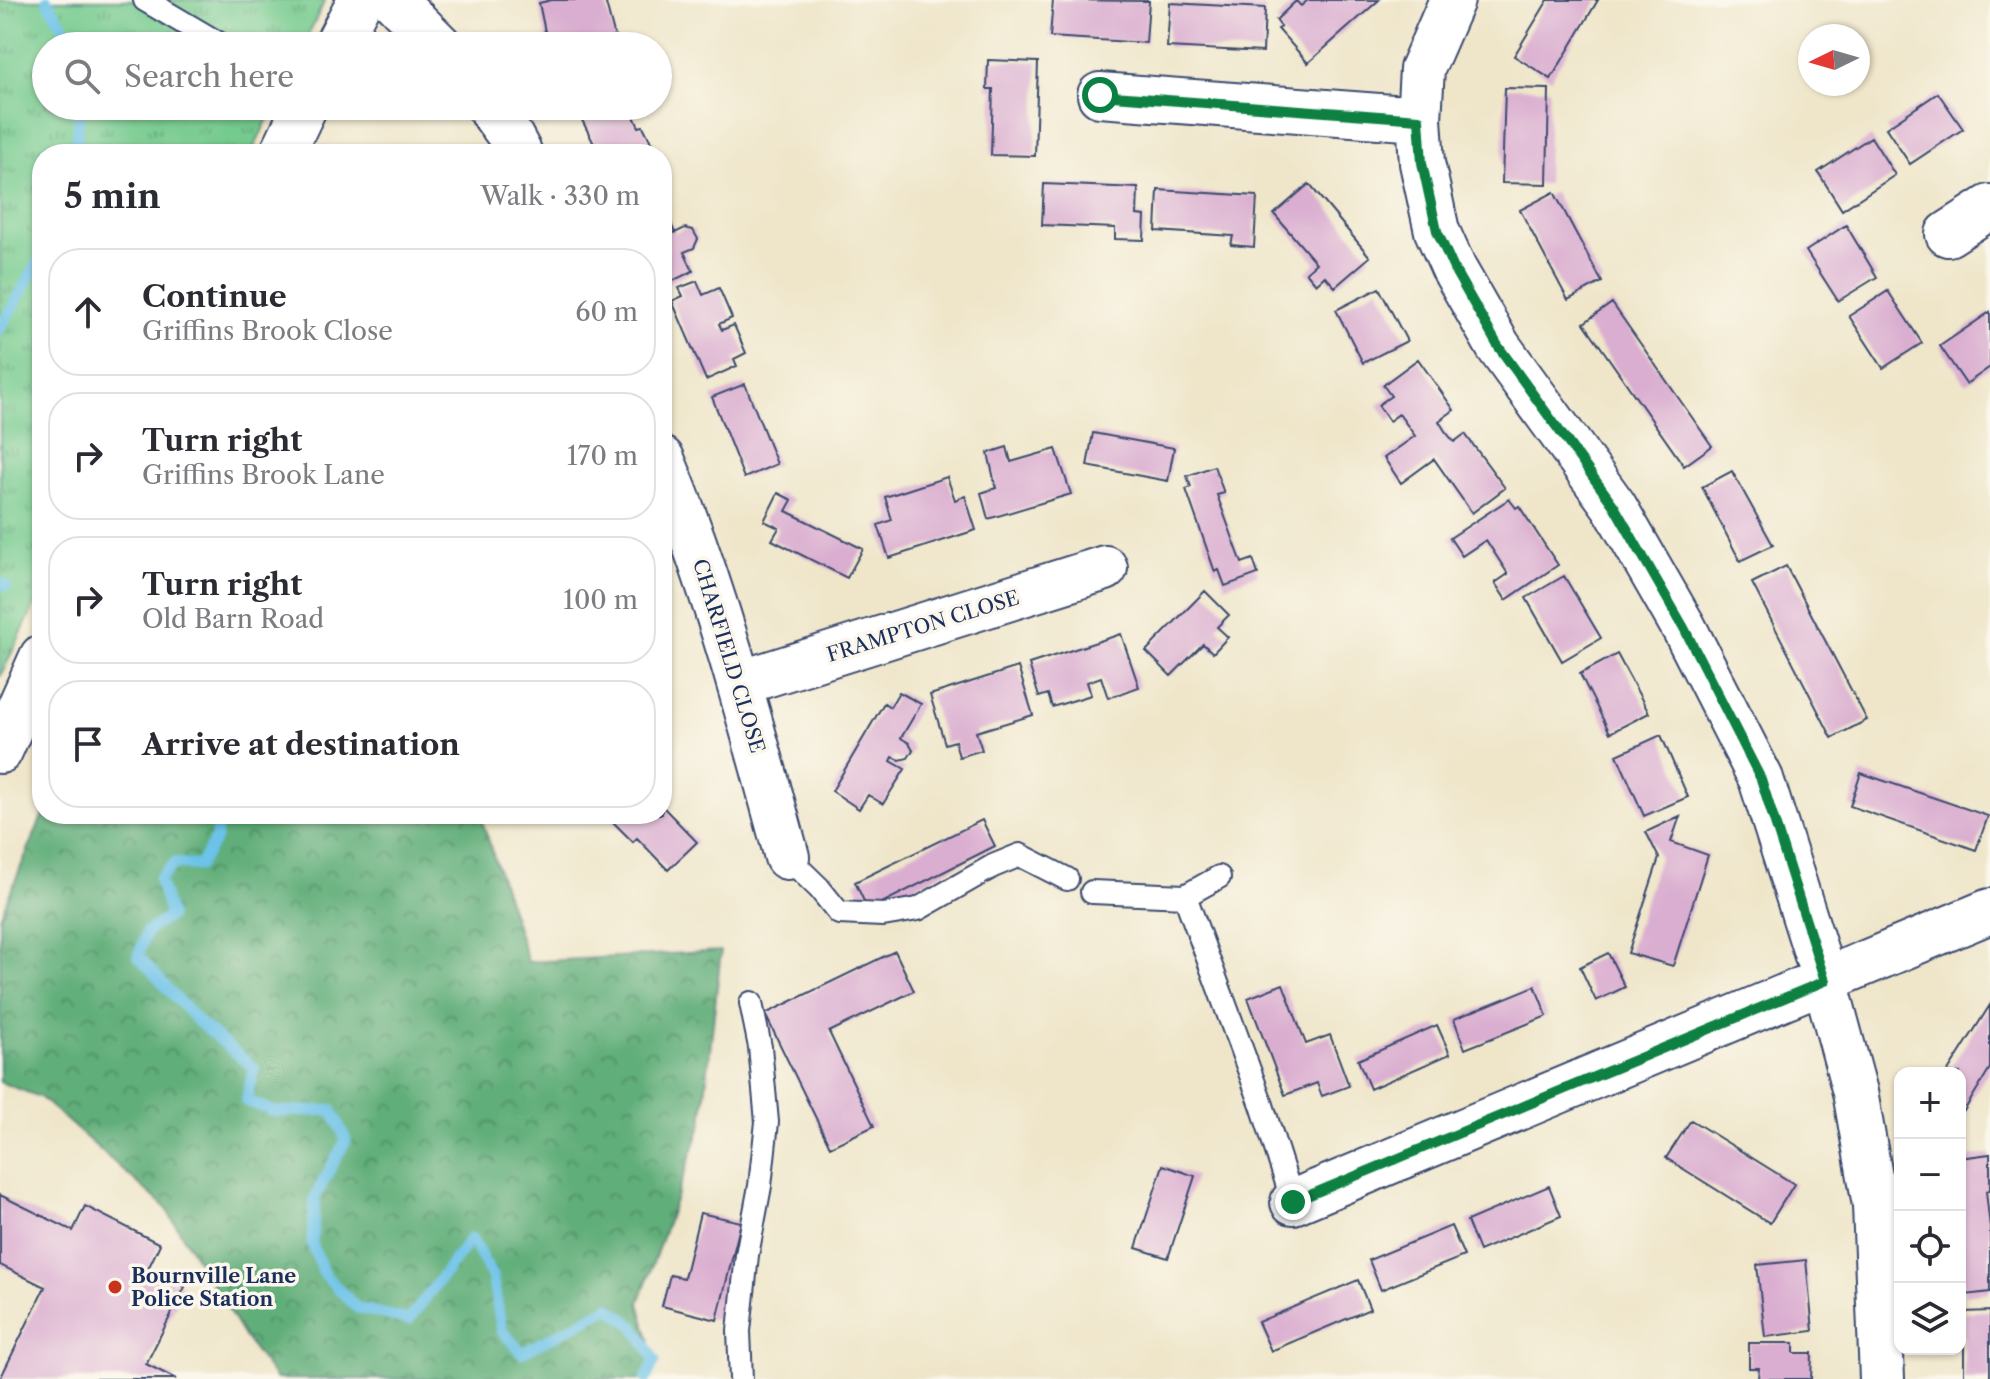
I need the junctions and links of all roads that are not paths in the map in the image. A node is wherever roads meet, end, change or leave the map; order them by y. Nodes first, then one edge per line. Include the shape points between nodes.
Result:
1 (145, 0) edge
2 (360, 0) edge
3 (394, 0) edge
4 (1452, 0) edge
5 (199, 32) edge
6 (343, 32) edge
7 (426, 32) edge
8 (1100, 95) dead end
9 (1419, 119) junction
10 (298, 120) edge
11 (498, 120) edge
12 (287, 144) edge
13 (515, 144) edge
14 (1990, 207) edge
15 (1948, 234) dead end
16 (672, 482) edge
17 (1105, 568) dead end
18 (32, 679) edge
19 (740, 683) junction
20 (0, 751) edge
21 (787, 857) joint
22 (1219, 877) dead end
23 (1067, 879) dead end
24 (1092, 892) dead end
25 (1185, 896) junction
26 (1990, 911) edge
27 (1825, 981) junction
28 (751, 1003) dead end
29 (1293, 1202) joint
30 (741, 1379) edge
31 (1882, 1379) edge

1 - 5 lane
2 - 6 street
3 - 7 street
4 - 9 street via 1422,69
8 - 9 street
9 - 27 street via 1422,163 1437,231 1454,269 1498,346 1614,506 1684,628 1761,779
10 - 12 street
11 - 13 street
14 - 15 street
16 - 19 street, CHARFIELD CLOSE
17 - 19 street, FRAMPTON CLOSE
18 - 20 street
19 - 21 street, CHARFIELD CLOSE
21 - 23 lane via 839,913 883,915 918,909 1020,855
22 - 25 lane
24 - 25 lane
25 - 29 lane
26 - 27 street
27 - 29 street
27 - 31 street via 1855,1092 1875,1205
28 - 30 lane via 767,1122 739,1331

